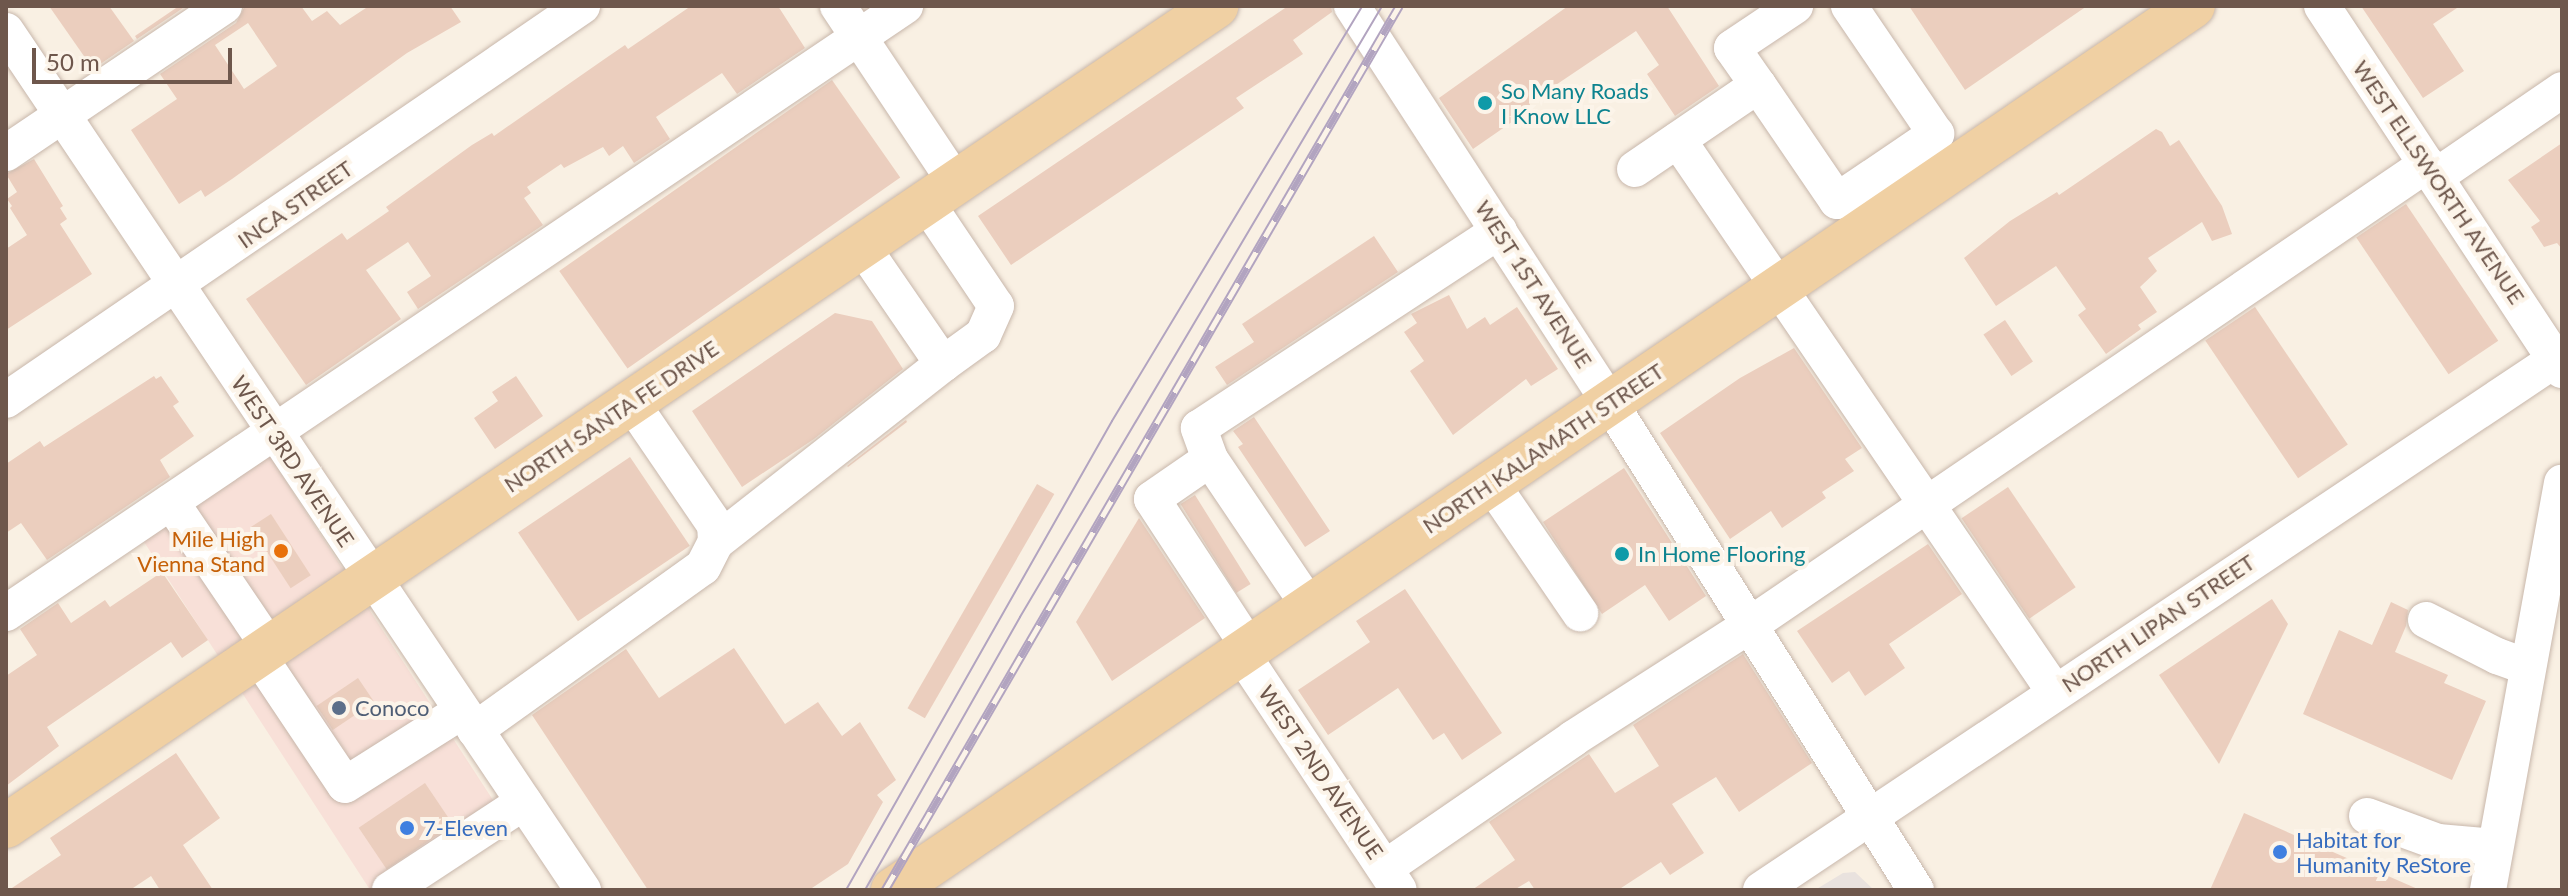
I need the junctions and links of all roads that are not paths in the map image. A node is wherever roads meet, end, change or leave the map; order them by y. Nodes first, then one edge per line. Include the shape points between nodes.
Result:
1 (224, 6) edge
2 (582, 6) edge
3 (838, 6) edge
4 (905, 6) edge
5 (1216, 6) edge
6 (1352, 6) edge
7 (1795, 6) edge
8 (1849, 6) edge
9 (2193, 6) edge
10 (2322, 6) edge
11 (6, 31) edge
12 (859, 37) junction
13 (1758, 85) junction
14 (2562, 90) edge
15 (61, 116) junction
16 (1678, 140) junction
17 (6, 153) edge
18 (1635, 169) dead end
19 (2431, 170) junction
20 (941, 192) junction
21 (1499, 231) junction
22 (862, 246) junction
23 (176, 286) junction
24 (1780, 287) junction
25 (2560, 361) edge
26 (943, 364) junction
27 (6, 400) edge
28 (631, 402) junction
29 (1610, 403) junction
30 (274, 433) junction
31 (1210, 459) junction
32 (1491, 483) junction
33 (2562, 483) edge
34 (171, 502) junction
35 (1929, 503) junction
36 (716, 542) junction
37 (372, 578) junction
38 (1310, 607) junction
39 (6, 613) edge
40 (1580, 613) dead end
41 (2426, 620) dead end
42 (1750, 625) junction
43 (264, 651) junction
44 (1246, 652) junction
45 (2527, 667) junction
46 (2054, 691) junction
47 (469, 720) junction
48 (524, 802) junction
49 (1870, 814) junction
50 (2367, 816) dead end
51 (6, 826) edge
52 (2495, 847) junction
53 (1386, 881) edge
54 (390, 890) edge
55 (583, 890) edge
56 (893, 890) edge
57 (1761, 890) edge
58 (1916, 890) edge
59 (2488, 890) edge

1 - 15 street
2 - 23 street, INCA STREET
3 - 12 street
4 - 12 street
5 - 20 main road, NORTH SANTA FE DRIVE
6 - 21 street, WEST 1ST AVENUE
7 - 13 street via 1732,48
8 - 13 street via 1936,134 1837,201
9 - 24 main road, NORTH KALAMATH STREET
10 - 19 street, WEST ELLSWORTH AVENUE
11 - 15 street, WEST 3RD AVENUE
12 - 20 street
12 - 30 street
13 - 16 street
14 - 19 street
15 - 17 street
15 - 23 street, WEST 3RD AVENUE
16 - 18 street
16 - 24 street
19 - 25 street, WEST ELLSWORTH AVENUE
19 - 35 street
20 - 22 main road, NORTH SANTA FE DRIVE
20 - 26 street via 996,306 983,335
21 - 29 street, WEST 1ST AVENUE
21 - 31 street via 1199,428
22 - 26 street
22 - 28 main road, NORTH SANTA FE DRIVE
23 - 27 street, INCA STREET
23 - 30 street, WEST 3RD AVENUE
24 - 29 main road, NORTH KALAMATH STREET
24 - 35 street
25 - 46 street, NORTH LIPAN STREET
26 - 36 street
28 - 36 street via 715,525
28 - 37 main road, NORTH SANTA FE DRIVE
29 - 32 main road, NORTH KALAMATH STREET
29 - 42 street, WEST 1ST AVENUE
30 - 34 street
30 - 37 street, WEST 3RD AVENUE
31 - 38 street
31 - 44 street, WEST 2ND AVENUE via 1152,499
32 - 38 main road, NORTH KALAMATH STREET
32 - 40 street
33 - 45 street
34 - 39 street
34 - 43 street
35 - 42 street
35 - 46 street
36 - 47 street via 703,567
37 - 43 main road, NORTH SANTA FE DRIVE
37 - 47 street, WEST 3RD AVENUE
38 - 44 main road, NORTH KALAMATH STREET
41 - 45 street
42 - 49 street, WEST 1ST AVENUE
42 - 53 street via 1574,738
43 - 47 street via 345,785
43 - 51 main road, NORTH SANTA FE DRIVE
44 - 53 street, WEST 2ND AVENUE
44 - 56 main road, NORTH KALAMATH STREET
45 - 52 street
46 - 49 street, NORTH LIPAN STREET
47 - 48 street, WEST 3RD AVENUE
48 - 54 street
48 - 55 street, WEST 3RD AVENUE
49 - 57 street, NORTH LIPAN STREET
49 - 58 street, WEST 1ST AVENUE
50 - 52 street via 2438,842
52 - 59 street

